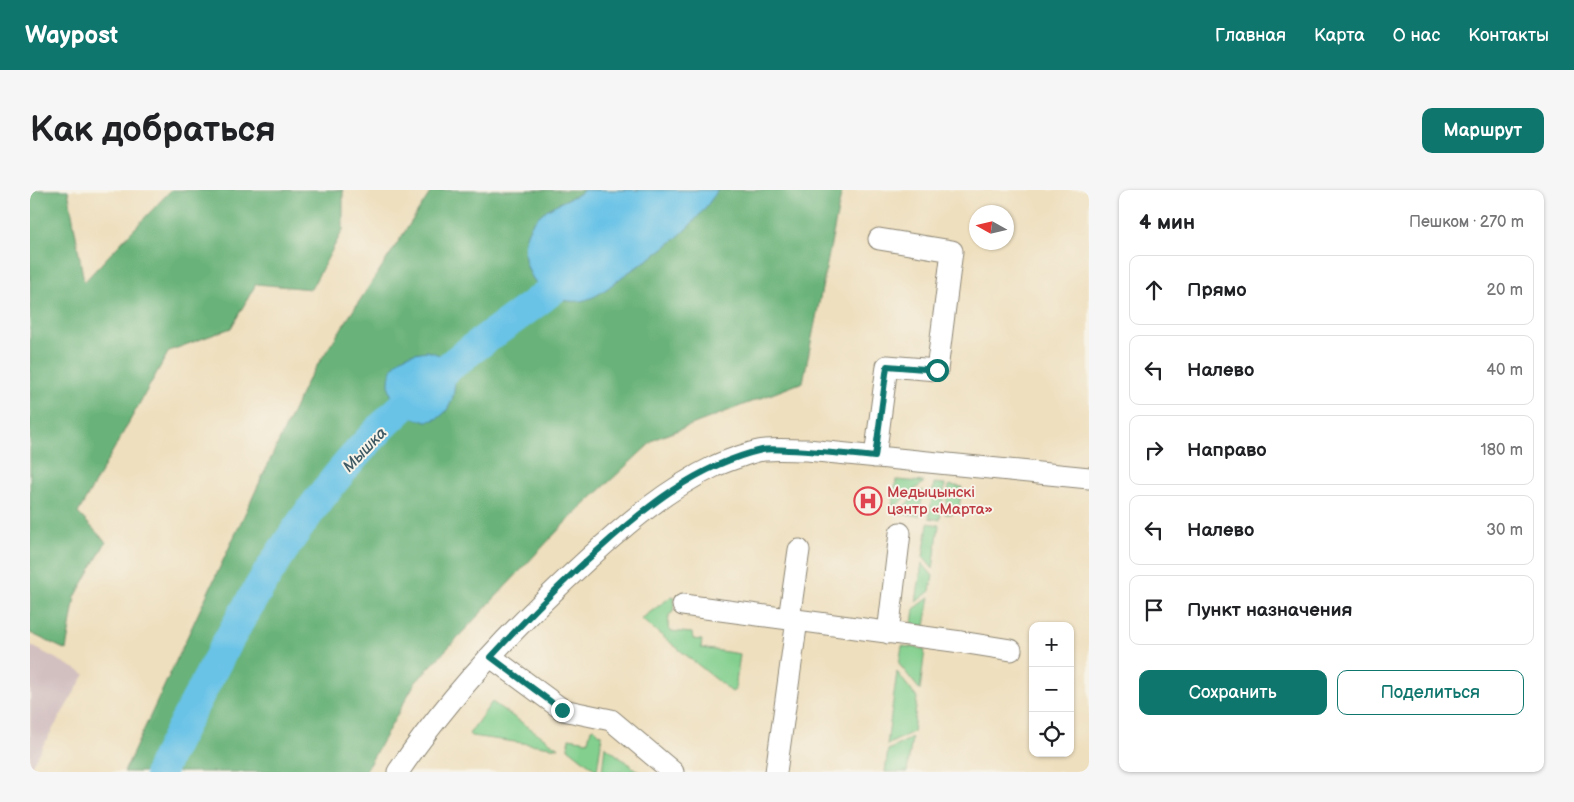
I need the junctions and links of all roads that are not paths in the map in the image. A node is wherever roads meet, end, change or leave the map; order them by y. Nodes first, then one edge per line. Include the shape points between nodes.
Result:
1 (879, 240) dead end
2 (875, 457) junction
3 (1089, 478) edge
4 (900, 533) dead end
5 (799, 550) dead end
6 (683, 605) dead end
7 (793, 620) junction
8 (888, 632) junction
9 (1011, 650) dead end
10 (491, 657) junction
11 (398, 772) edge
12 (673, 772) edge
13 (776, 772) edge

1 - 2 lane via 952,251 937,370 887,366
2 - 3 lane
2 - 10 lane via 807,450 763,450 716,465 669,492 617,533 568,577
4 - 8 lane
5 - 7 lane
6 - 7 lane
7 - 8 lane
7 - 13 lane
8 - 9 lane
10 - 11 lane via 454,698
10 - 12 lane via 562,710 611,720

